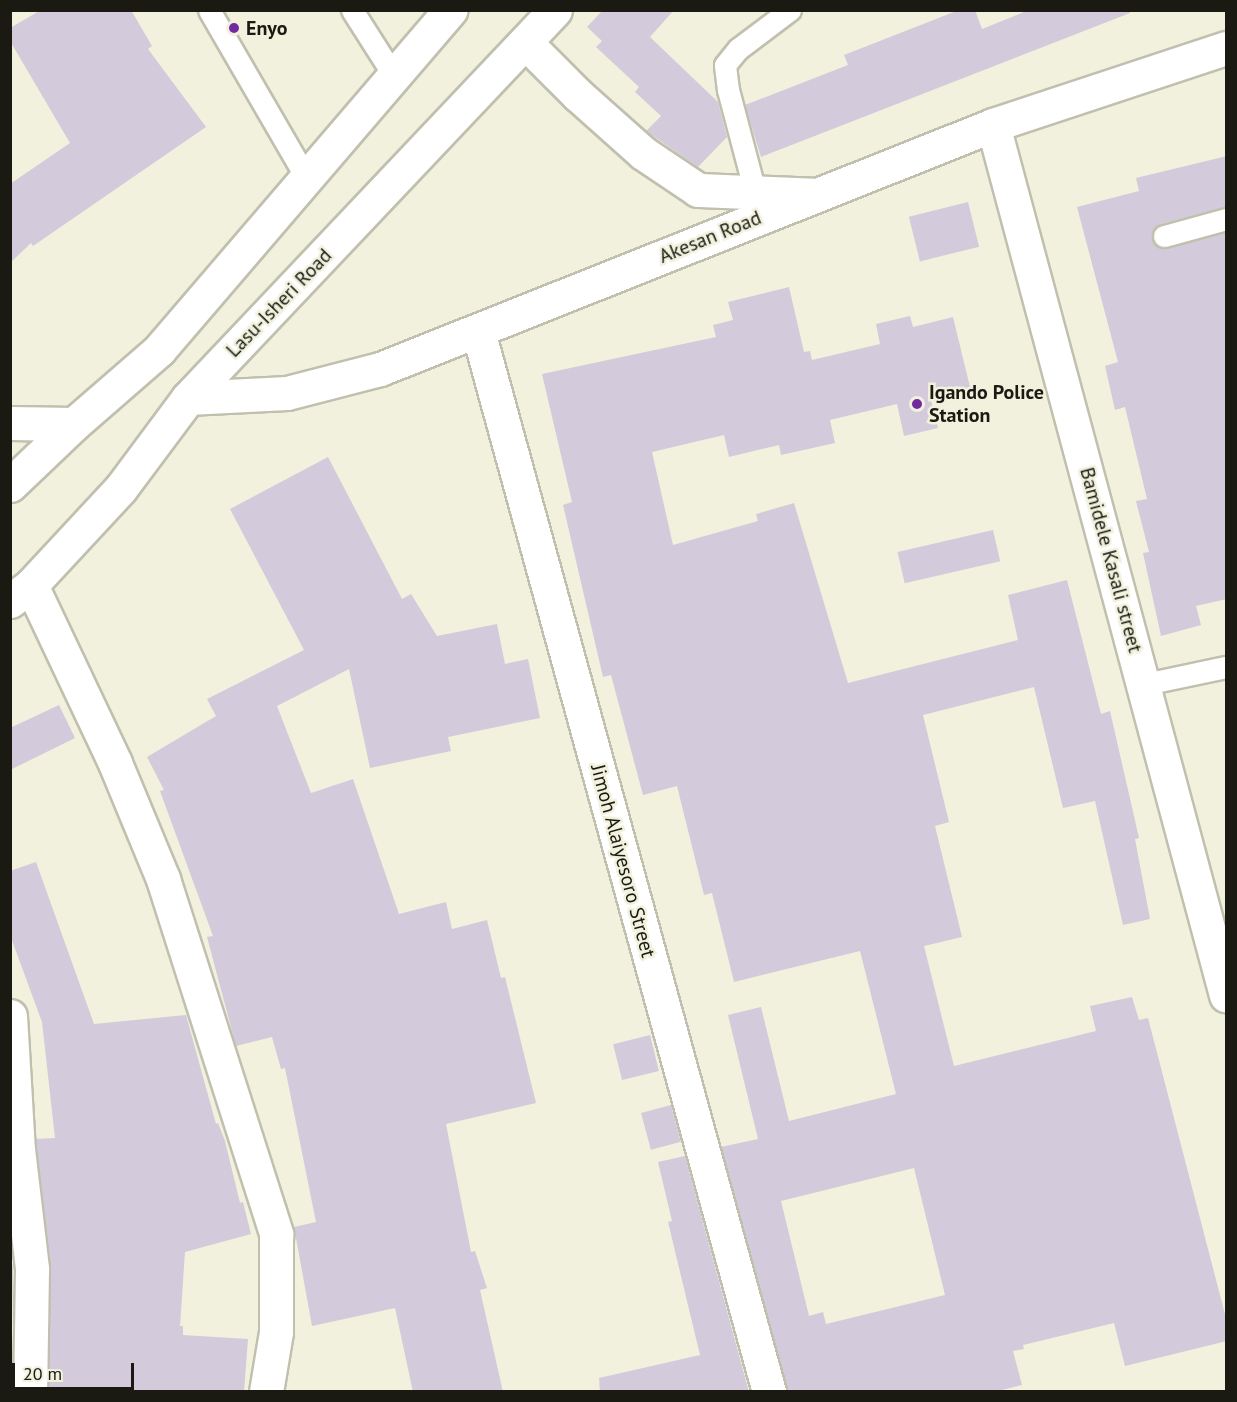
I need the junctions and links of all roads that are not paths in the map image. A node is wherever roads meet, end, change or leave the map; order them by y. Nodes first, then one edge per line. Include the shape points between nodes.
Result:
1 (352, 10) edge
2 (450, 10) edge
3 (555, 10) edge
4 (790, 10) edge
5 (218, 14) edge
6 (526, 43) junction
7 (1227, 48) edge
8 (394, 76) junction
9 (993, 125) junction
10 (307, 178) junction
11 (755, 192) junction
12 (815, 195) junction
13 (1227, 219) edge
14 (1164, 236) dead end
15 (478, 331) junction
16 (188, 398) junction
17 (10, 423) edge
18 (74, 424) junction
19 (10, 485) edge
20 (20, 593) edge
21 (1227, 667) edge
22 (1145, 684) junction
23 (1219, 931) edge
24 (1227, 995) edge
25 (10, 1016) edge
26 (30, 1392) edge
27 (266, 1392) edge
28 (769, 1392) edge

1 - 8 lane
2 - 8 street
3 - 6 street, Lasu-Isheri Road
4 - 11 lane via 738,49 725,65
5 - 10 lane
6 - 11 street via 643,153 698,190
6 - 16 street, Lasu-Isheri Road
7 - 9 street, Akesan Road
8 - 10 street
9 - 12 street, Akesan Road
9 - 22 street, Bamidele Kasali street
10 - 18 street via 159,350
11 - 12 street
12 - 15 street, Akesan Road
13 - 14 lane
15 - 16 street, Akesan Road via 380,369 287,393
15 - 28 street, Jimoh Alaiyesoro Street
16 - 20 street, Lasu-Isheri Road via 121,488
17 - 18 street
18 - 19 street
20 - 27 street via 115,763 164,879 276,1234 276,1332
21 - 22 lane
22 - 23 street, Bamidele Kasali street
23 - 24 street, Bamidele Kasali street
25 - 26 street via 18,1149 32,1269

